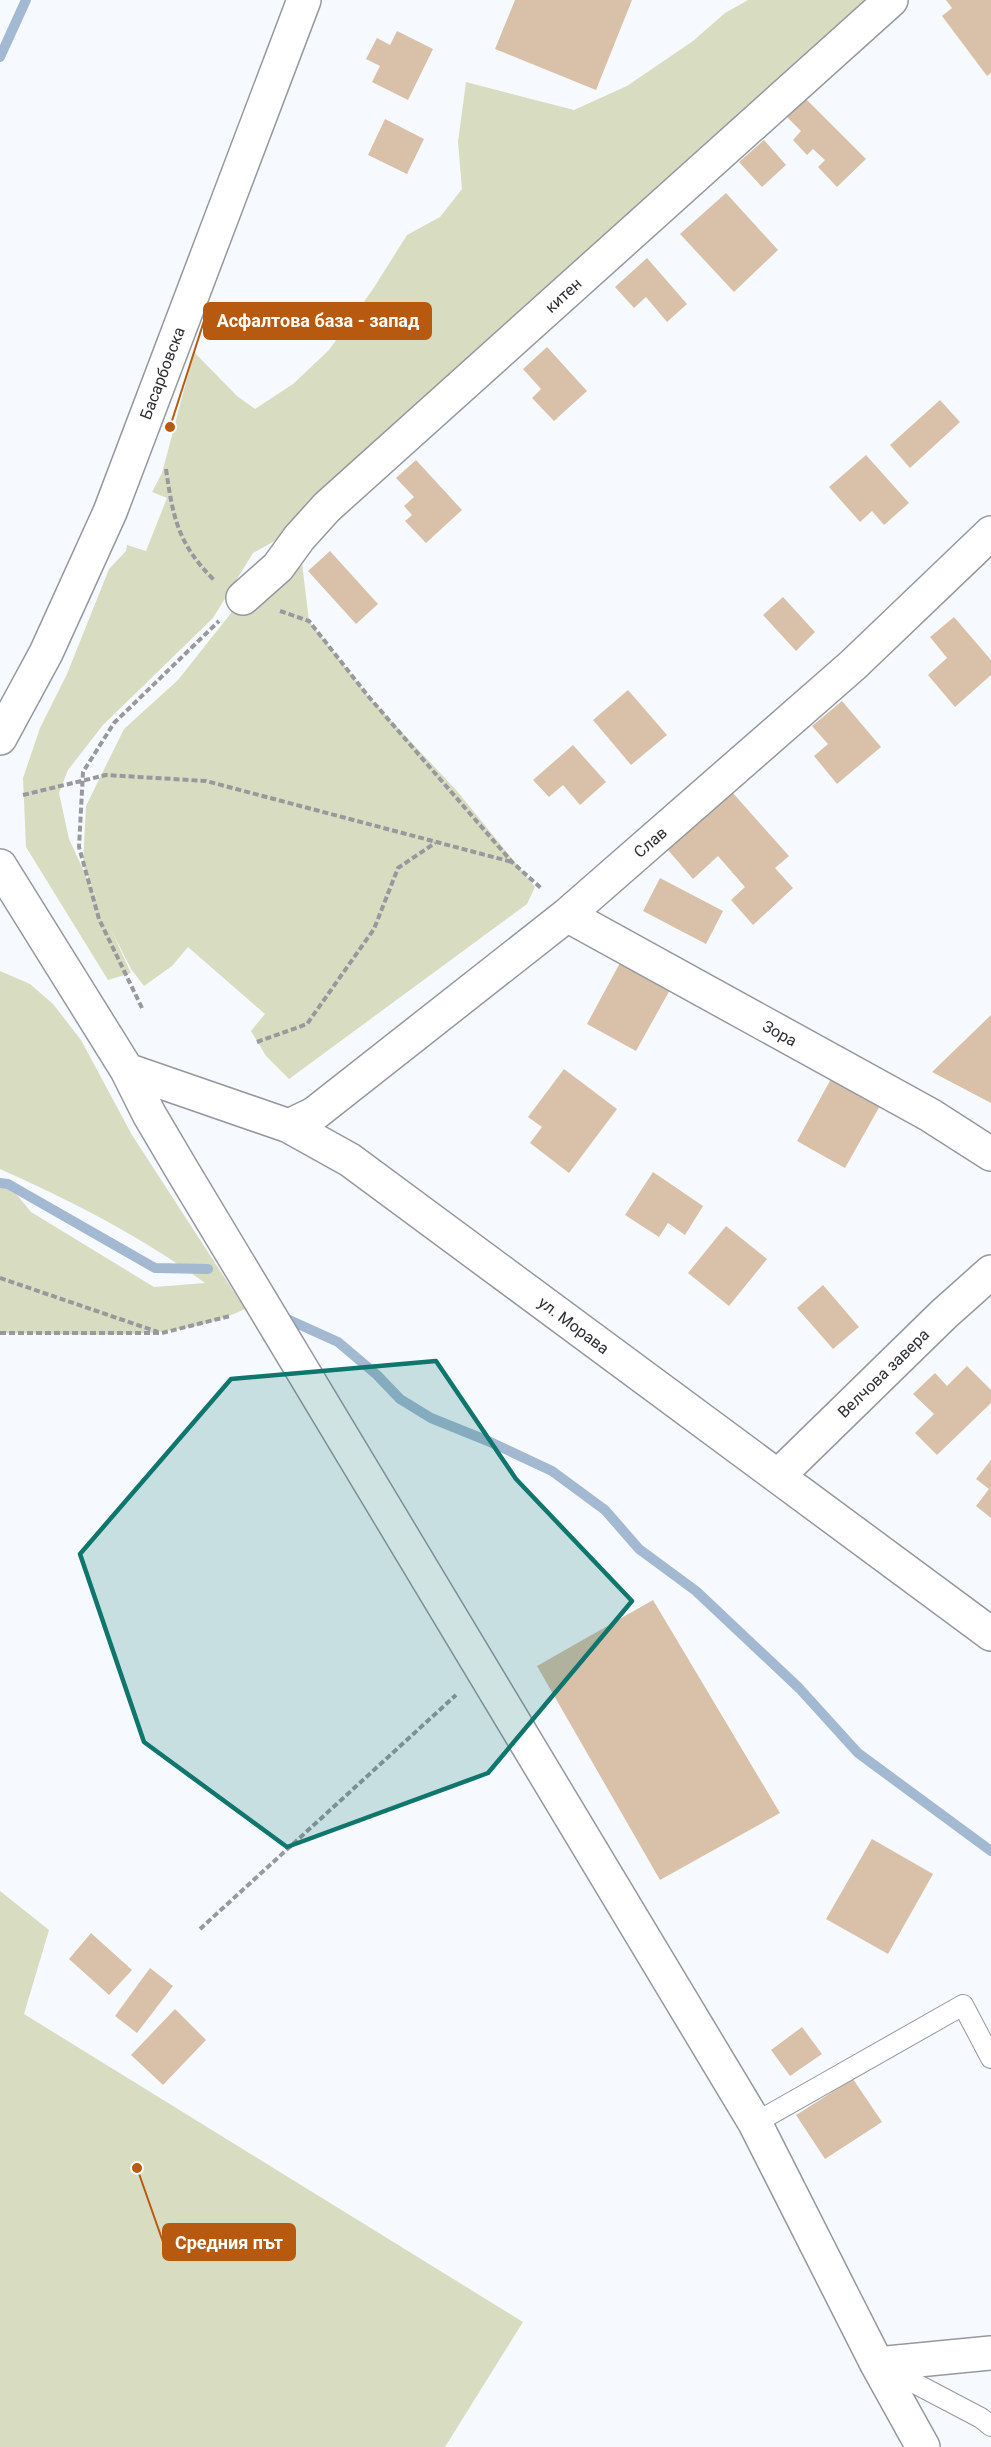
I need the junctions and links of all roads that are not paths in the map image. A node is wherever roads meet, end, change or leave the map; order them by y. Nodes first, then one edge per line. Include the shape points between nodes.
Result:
1 (304, 0) edge
2 (891, 0) edge
3 (991, 534) edge
4 (243, 598) road end
5 (0, 738) edge
6 (0, 866) edge
7 (567, 915) junction
8 (127, 1070) junction
9 (289, 1126) junction
10 (991, 1154) edge
11 (991, 1272) edge
12 (778, 1476) junction
13 (991, 1634) edge
14 (991, 2058) edge
15 (755, 2123) junction
16 (991, 2353) edge
17 (877, 2364) junction
18 (991, 2426) edge
19 (923, 2447) edge

1 - 5 street, Басарбовска via 110,512 46,653
2 - 4 street, китен via 327,507 278,567
3 - 7 street, Слав via 853,665
6 - 8 street
7 - 9 street, Слав via 314,1114
7 - 10 street, Зора via 930,1115
8 - 9 street, ул. Морава
8 - 15 street via 149,1114
9 - 12 street, ул. Морава via 350,1160 408,1201
11 - 12 street, Велчова завера
12 - 13 street, ул. Морава
14 - 15 lane via 963,2005
15 - 17 street
16 - 17 street
17 - 18 lane
17 - 19 street

